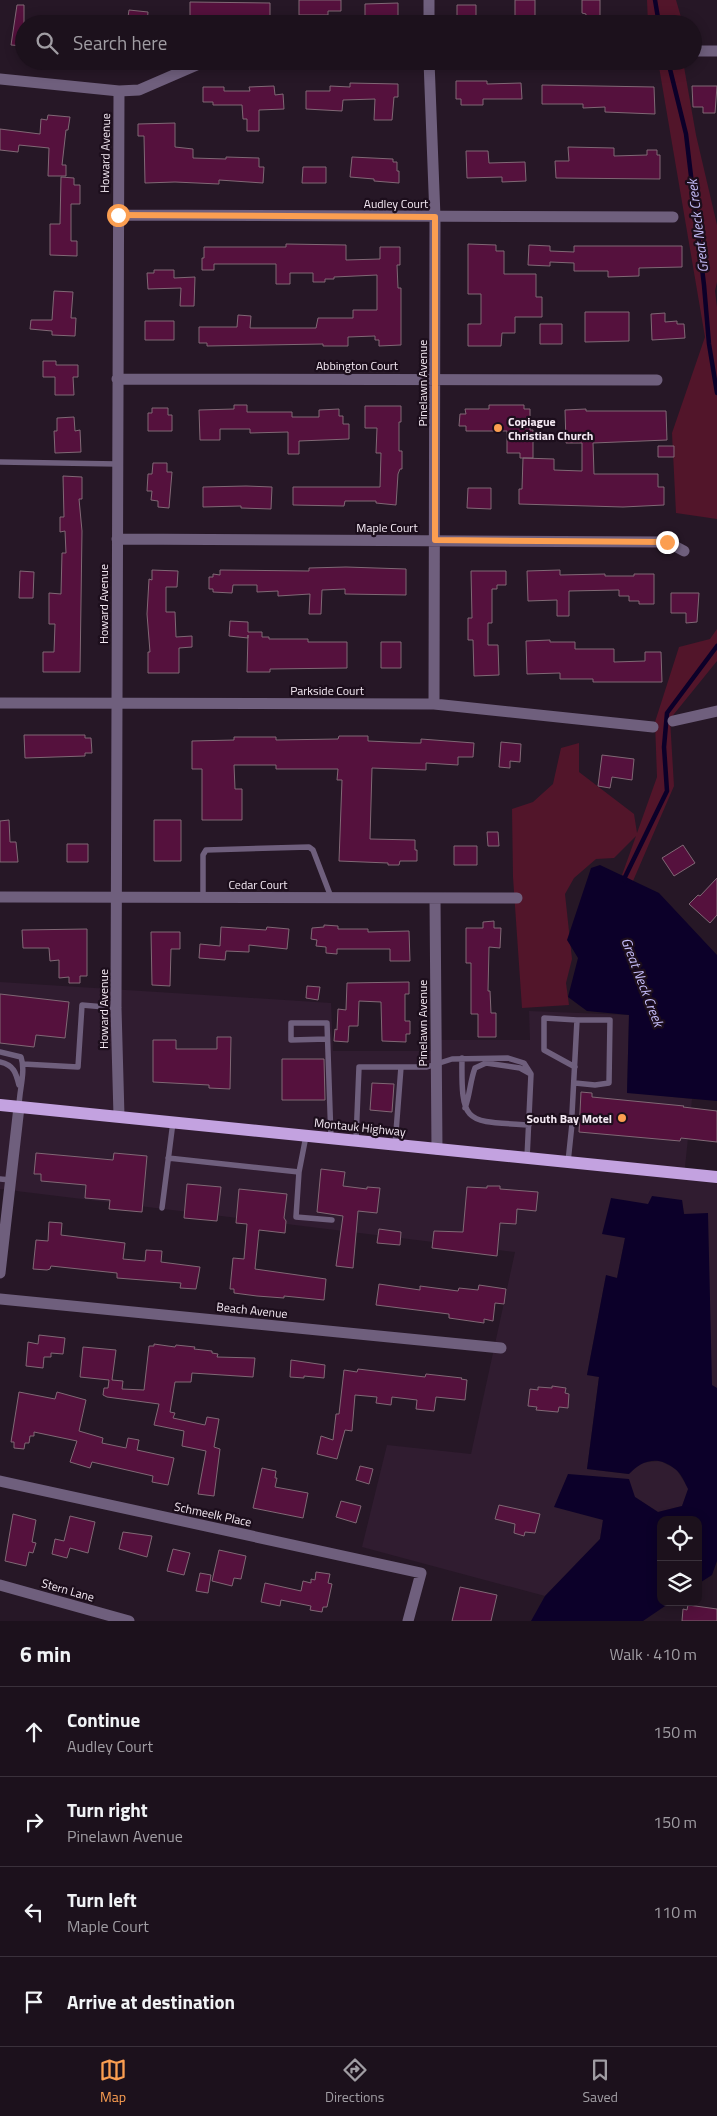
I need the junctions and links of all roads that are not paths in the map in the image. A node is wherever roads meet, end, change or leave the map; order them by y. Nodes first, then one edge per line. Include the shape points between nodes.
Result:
1 (429, 0) edge
2 (429, 15) edge
3 (702, 51) edge
4 (717, 51) edge
5 (185, 70) edge
6 (429, 70) edge
7 (0, 79) edge
8 (119, 91) junction
9 (118, 215) junction
10 (435, 217) junction
11 (673, 217) dead end
12 (117, 379) junction
13 (436, 379) junction
14 (657, 380) dead end
15 (0, 462) edge
16 (117, 464) junction
17 (117, 539) junction
18 (435, 540) junction
19 (684, 551) dead end
20 (117, 702) junction
21 (0, 703) edge
22 (434, 704) junction
23 (717, 711) edge
24 (673, 721) dead end
25 (653, 728) dead end
26 (0, 897) edge
27 (117, 897) junction
28 (203, 897) junction
29 (331, 898) junction
30 (435, 898) junction
31 (516, 898) dead end
32 (116, 1008) junction
33 (577, 1020) junction
34 (327, 1039) junction
35 (0, 1052) edge
36 (462, 1058) junction
37 (0, 1062) edge
38 (437, 1062) junction
39 (23, 1064) junction
40 (401, 1067) junction
41 (575, 1067) junction
42 (531, 1074) junction
43 (575, 1083) junction
44 (20, 1088) junction
45 (0, 1104) edge
46 (19, 1107) junction
47 (465, 1108) junction
48 (572, 1114) dead end
49 (118, 1116) junction
50 (173, 1122) junction
51 (572, 1124) dead end
52 (529, 1125) junction
53 (306, 1136) junction
54 (331, 1139) junction
55 (356, 1140) junction
56 (395, 1146) junction
57 (436, 1149) junction
58 (168, 1158) junction
59 (527, 1158) junction
60 (568, 1162) junction
61 (299, 1172) junction
62 (717, 1177) edge
63 (5, 1180) edge
64 (162, 1208) dead end
65 (332, 1220) dead end
66 (3, 1231) edge
67 (0, 1274) edge
68 (0, 1299) edge
69 (501, 1348) dead end
70 (0, 1481) edge
71 (0, 1585) edge
72 (129, 1621) edge
73 (408, 1621) edge

1 - 2 street
3 - 4 street
5 - 8 street via 139,90
6 - 10 street, Pinelawn Avenue
7 - 8 street
8 - 9 street, Howard Avenue
9 - 10 street, Audley Court
9 - 12 street, Howard Avenue
10 - 11 street, Audley Court
10 - 13 street, Pinelawn Avenue
12 - 13 street, Abbington Court
12 - 16 street, Howard Avenue
13 - 14 street, Abbington Court
13 - 18 street, Pinelawn Avenue
15 - 16 lane
16 - 17 street, Howard Avenue
17 - 18 street, Maple Court
17 - 20 street, Howard Avenue
18 - 19 street, Maple Court via 667,542
18 - 22 street, Pinelawn Avenue
20 - 21 street, Parkside Court
20 - 22 street, Parkside Court
20 - 27 street, Howard Avenue
22 - 25 street, Parkside Court
23 - 24 street
26 - 27 street, Cedar Court
27 - 28 street, Cedar Court
27 - 32 street, Howard Avenue
28 - 29 street, Cedar Court
28 - 29 lane via 203,855 206,850 309,846 314,850
29 - 30 street, Cedar Court
30 - 31 street, Cedar Court
30 - 38 street, Pinelawn Avenue
32 - 39 lane via 82,1005 78,1067
32 - 49 street, Howard Avenue
33 - 41 lane
33 - 41 lane via 544,1018 544,1050
33 - 43 lane via 610,1020 609,1083
34 - 34 lane via 327,1023 291,1023 291,1040
34 - 54 lane
35 - 39 lane via 21,1057
36 - 38 lane
36 - 42 lane via 508,1058 524,1063
36 - 47 lane
37 - 44 lane via 15,1071
38 - 40 lane via 427,1067
38 - 57 street, Pinelawn Avenue
39 - 44 lane
40 - 55 lane via 359,1067
40 - 56 lane
41 - 43 lane
42 - 47 lane via 506,1065 486,1063 475,1068
42 - 52 lane
43 - 48 lane
44 - 46 lane
45 - 46 main road, Montauk Highway
46 - 49 main road, Montauk Highway
46 - 63 street
47 - 52 lane via 473,1118 483,1122
49 - 50 main road, Montauk Highway
50 - 53 main road, Montauk Highway
50 - 58 lane
51 - 60 lane
52 - 59 lane
53 - 54 main road, Montauk Highway
53 - 61 lane
54 - 55 main road, Montauk Highway
55 - 56 main road, Montauk Highway
56 - 57 main road, Montauk Highway
57 - 59 main road, Montauk Highway
58 - 61 lane
58 - 64 lane
59 - 60 main road, Montauk Highway
60 - 62 main road, Montauk Highway
61 - 65 lane via 296,1217
63 - 66 street
66 - 67 street
68 - 69 street, Beach Avenue
70 - 73 street, Schmeelk Place via 421,1573
71 - 72 street, Stern Lane

